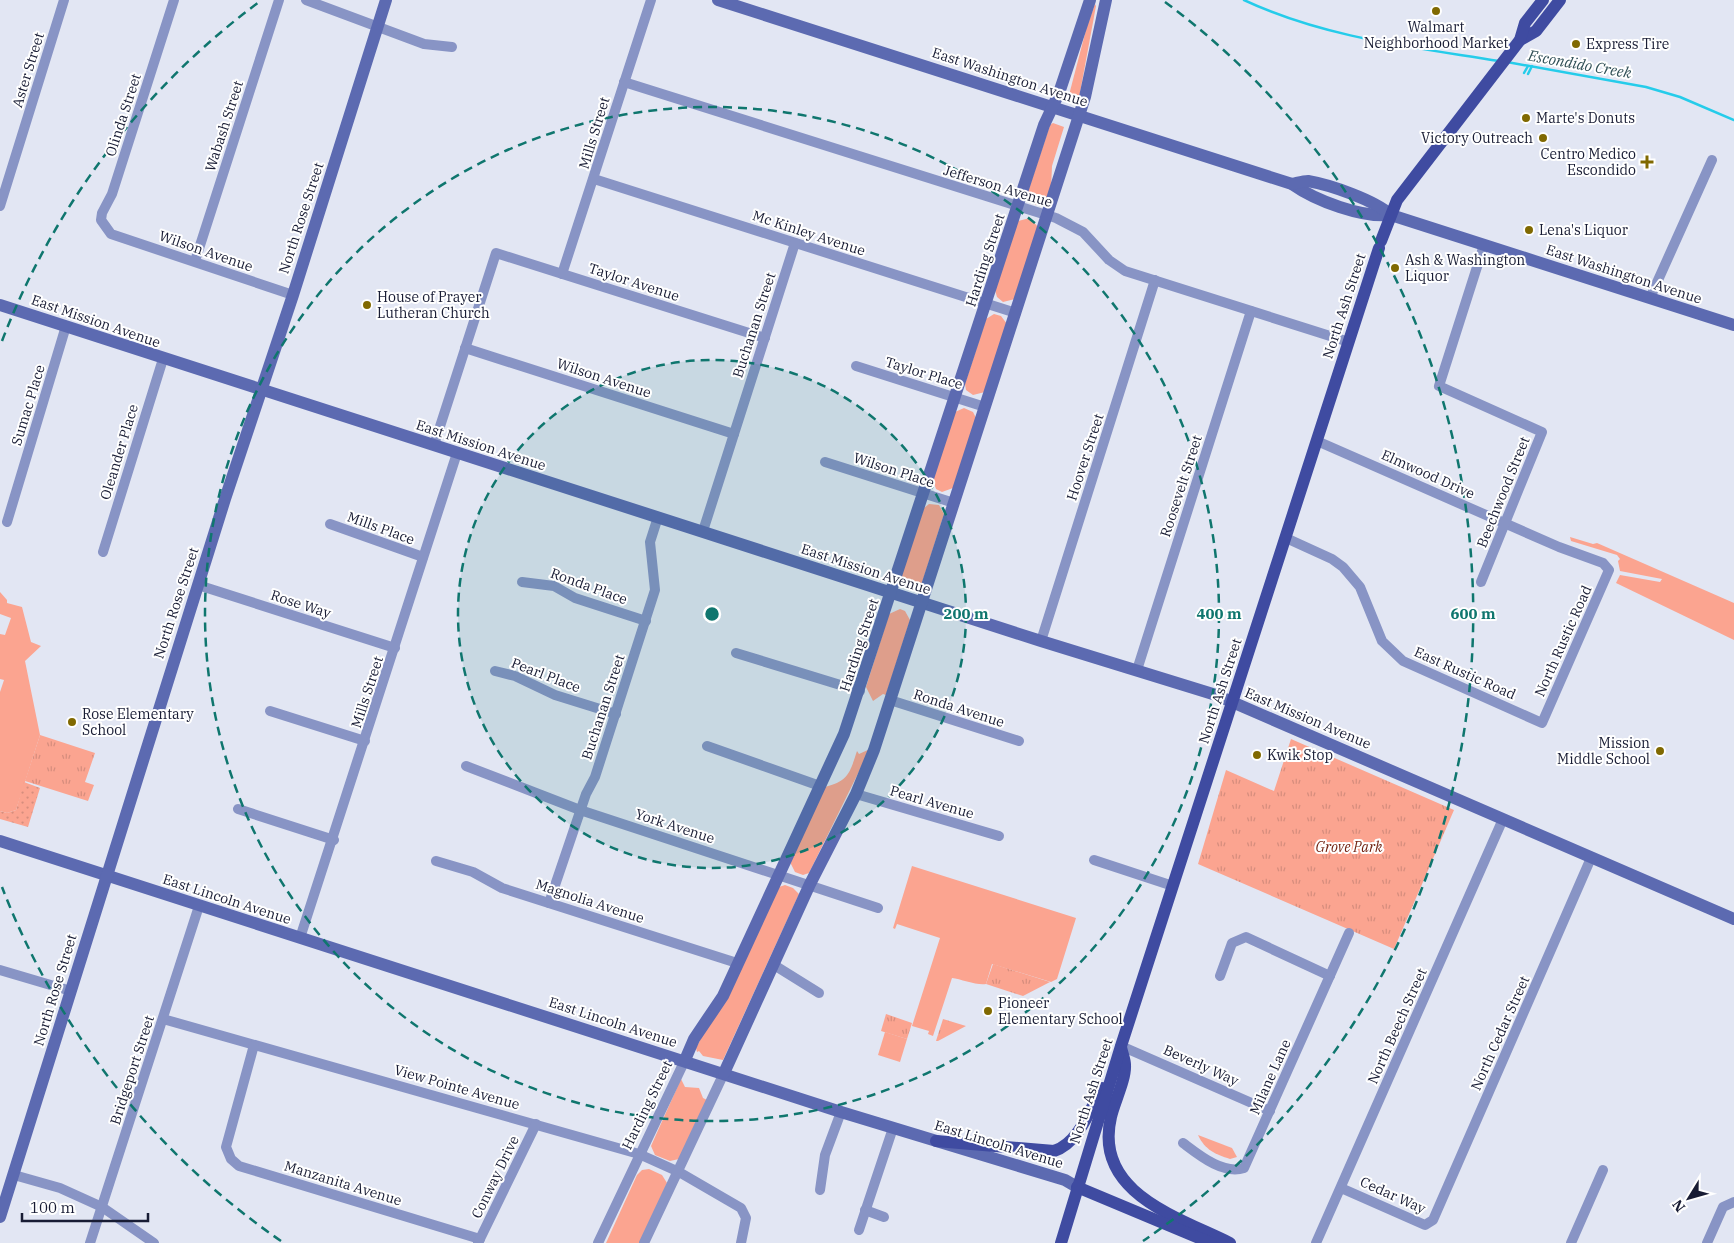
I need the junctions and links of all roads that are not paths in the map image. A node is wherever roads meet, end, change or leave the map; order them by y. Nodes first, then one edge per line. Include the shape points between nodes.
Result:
1 (64, 0) edge
2 (174, 0) edge
3 (279, 0) edge
4 (306, 0) edge
5 (386, 0) edge
6 (651, 0) edge
7 (718, 0) edge
8 (1090, 0) edge
9 (1106, 0) edge
10 (1543, 0) edge
11 (1560, 0) edge
12 (378, 26) junction
13 (1516, 45) junction
14 (452, 47) dead end
15 (624, 82) junction
16 (1052, 107) junction
17 (1079, 115) junction
18 (1712, 160) dead end
19 (594, 179) junction
20 (0, 206) edge
21 (1018, 207) junction
22 (1391, 215) junction
23 (1047, 216) junction
24 (111, 234) joint
25 (795, 242) junction
26 (1484, 245) junction
27 (195, 261) junction
28 (562, 274) junction
29 (1155, 280) junction
30 (293, 295) junction
31 (1650, 298) junction
32 (986, 304) junction
33 (0, 305) edge
34 (1251, 311) junction
35 (1016, 313) junction
36 (1734, 325) edge
37 (66, 326) junction
38 (764, 338) junction
39 (1348, 342) junction
40 (465, 348) junction
41 (162, 359) junction
42 (856, 366) dead end
43 (261, 390) junction
44 (956, 397) junction
45 (985, 407) junction
46 (734, 434) junction
47 (1317, 441) junction
48 (434, 445) junction
49 (458, 453) junction
50 (825, 462) dead end
51 (924, 494) junction
52 (954, 503) junction
53 (658, 517) junction
54 (7, 522) dead end
55 (1505, 523) junction
56 (330, 524) dead end
57 (703, 531) junction
58 (1286, 538) junction
59 (102, 552) dead end
60 (423, 557) junction
61 (1609, 570) joint
62 (522, 582) dead end
63 (1481, 582) dead end
64 (198, 585) junction
65 (892, 593) junction
66 (921, 602) junction
67 (646, 621) junction
68 (1041, 641) junction
69 (396, 648) junction
70 (736, 653) dead end
71 (1137, 670) junction
72 (494, 671) dead end
73 (860, 691) junction
74 (890, 700) junction
75 (1233, 702) junction
76 (270, 711) dead end
77 (616, 714) junction
78 (1542, 723) joint
79 (366, 741) junction
80 (1019, 741) dead end
81 (707, 746) dead end
82 (466, 766) dead end
83 (820, 786) junction
84 (856, 794) junction
85 (238, 810) dead end
86 (580, 810) junction
87 (1503, 819) junction
88 (999, 836) dead end
89 (334, 840) junction
90 (0, 841) edge
91 (1591, 858) junction
92 (1094, 860) dead end
93 (436, 861) dead end
94 (778, 874) junction
95 (105, 876) junction
96 (810, 884) junction
97 (1173, 886) junction
98 (550, 903) junction
99 (200, 906) junction
100 (878, 908) dead end
101 (1734, 919) edge
102 (1349, 933) dead end
103 (300, 938) junction
104 (736, 964) junction
105 (774, 965) junction
106 (0, 970) edge
107 (1220, 976) dead end
108 (1330, 976) junction
109 (71, 992) junction
110 (819, 993) dead end
111 (163, 1019) junction
112 (254, 1045) junction
113 (1121, 1046) junction
114 (685, 1060) junction
115 (1115, 1064) junction
116 (724, 1073) junction
117 (1270, 1110) junction
118 (841, 1112) junction
119 (536, 1124) junction
120 (893, 1128) junction
121 (936, 1141) junction
122 (1183, 1143) dead end
123 (639, 1154) junction
124 (1603, 1170) dead end
125 (678, 1172) junction
126 (14, 1175) junction
127 (1077, 1187) junction
128 (1342, 1188) junction
129 (820, 1190) dead end
130 (1734, 1202) edge
131 (102, 1207) junction
132 (866, 1210) junction
133 (884, 1217) dead end
134 (0, 1218) edge
135 (1433, 1220) joint
136 (859, 1230) dead end
137 (479, 1241) edge
138 (90, 1243) edge
139 (154, 1243) edge
140 (598, 1243) edge
141 (644, 1243) edge
142 (741, 1243) edge
143 (1061, 1243) edge
144 (1212, 1243) edge
145 (1230, 1243) edge
146 (1316, 1243) edge
147 (1572, 1243) edge
148 (1707, 1243) edge

1 - 20 street, Aster Street
2 - 24 street, Olinda Street via 112,194 102,213 101,220
3 - 27 street, Wabash Street
4 - 12 street
5 - 12 main road, North Rose Street
6 - 15 street, Mills Street
7 - 16 main road, East Washington Avenue
8 - 16 main road, Harding Street
9 - 17 main road
10 - 13 main road, North Ash Street via 1525,23
11 - 13 main road, North Ash Street via 1536,31
12 - 14 street via 424,44
12 - 30 main road, North Rose Street
13 - 22 main road, North Ash Street via 1397,200
15 - 19 street, Mills Street
15 - 21 street, Jefferson Avenue
16 - 17 main road, East Washington Avenue
16 - 21 main road, Harding Street
17 - 22 main road, East Washington Avenue via 1292,184 1310,196 1372,216
17 - 23 main road
18 - 31 street
19 - 25 street, Mc Kinley Avenue
19 - 28 street, Mills Street
21 - 23 street, Jefferson Avenue
21 - 32 main road, Harding Street
22 - 26 main road, East Washington Avenue
22 - 39 main road, North Ash Street
23 - 29 street, Jefferson Avenue via 1083,232 1118,266
23 - 35 main road
24 - 27 street, Wilson Avenue
25 - 32 street, Mc Kinley Avenue
25 - 38 street, Buchanan Street
26 - 31 main road, East Washington Avenue
26 - 55 street, Beechwood Street via 1439,386 1542,432
27 - 30 street, Wilson Avenue
28 - 38 street, Taylor Avenue
28 - 40 street, Taylor Avenue via 496,253
29 - 34 street, Jefferson Avenue
29 - 68 street, Hoover Street
30 - 43 main road, North Rose Street
31 - 36 main road, East Washington Avenue
32 - 35 street, Mc Kinley Avenue
32 - 44 main road, Harding Street
33 - 37 main road, East Mission Avenue
34 - 39 street, Jefferson Avenue
34 - 71 street, Roosevelt Street
35 - 45 main road
37 - 41 main road, East Mission Avenue
37 - 54 street, Sumac Place
38 - 46 street, Buchanan Street
39 - 47 main road, North Ash Street
40 - 46 street, Wilson Avenue
40 - 48 street
41 - 43 main road, East Mission Avenue
41 - 59 street, Oleander Place
42 - 44 street, Taylor Place
43 - 48 main road, East Mission Avenue
43 - 64 main road, North Rose Street
44 - 45 street, Taylor Place
44 - 51 main road, Harding Street
45 - 52 main road
46 - 57 street, Buchanan Street
47 - 55 street, Elmwood Drive
47 - 58 main road, North Ash Street
48 - 49 main road, East Mission Avenue
49 - 53 main road, East Mission Avenue
49 - 60 street, Mills Street
50 - 51 street, Wilson Place
51 - 52 street, Wilson Place
51 - 65 main road, Harding Street
52 - 66 main road
53 - 57 main road, East Mission Avenue
53 - 67 street, Buchanan Street via 650,542 655,590
55 - 61 street, Elmwood Drive via 1603,563
55 - 63 street, Beechwood Street
56 - 60 street, Mills Place
57 - 65 main road, East Mission Avenue
58 - 75 main road, North Ash Street
58 - 78 street, East Rustic Road via 1343,567 1360,587 1382,641 1403,661
60 - 69 street, Mills Street
61 - 78 street, North Rustic Road
62 - 67 street, Ronda Place via 554,586 575,598
64 - 69 street, Rose Way
64 - 95 main road, North Rose Street
65 - 66 main road, East Mission Avenue
65 - 73 main road, Harding Street
66 - 68 main road, East Mission Avenue
66 - 74 main road
67 - 77 street, Buchanan Street
68 - 71 main road, East Mission Avenue
69 - 79 street, Mills Street
70 - 73 street
71 - 75 main road, East Mission Avenue
72 - 77 street, Pearl Place
73 - 83 main road, Harding Street
74 - 80 street, Ronda Avenue
74 - 84 main road
75 - 87 main road, East Mission Avenue
75 - 97 main road, North Ash Street
76 - 79 street
77 - 86 street, Buchanan Street
79 - 89 street, Mills Street
81 - 83 street
82 - 86 street, York Avenue
83 - 94 main road, Harding Street
84 - 88 street, Pearl Avenue
84 - 96 main road
85 - 89 street
86 - 94 street, York Avenue
86 - 98 street, Buchanan Street
87 - 91 main road, East Mission Avenue
87 - 128 street, North Beech Street
89 - 103 street, Mills Street
90 - 95 main road, East Lincoln Avenue
91 - 101 main road, East Mission Avenue
91 - 135 street, North Cedar Street
92 - 97 street
93 - 98 street, Magnolia Avenue via 473,872 502,888
94 - 96 street, York Avenue
94 - 104 main road, Harding Street
95 - 99 main road, East Lincoln Avenue
95 - 109 main road, North Rose Street
96 - 100 street, York Avenue
96 - 105 main road
97 - 113 main road, North Ash Street
98 - 104 street, Magnolia Avenue
99 - 103 main road, East Lincoln Avenue
99 - 111 street, Bridgeport Street
102 - 108 street, Milane Lane
103 - 114 main road, East Lincoln Avenue
104 - 114 main road, Harding Street via 723,996 694,1038
105 - 110 street
105 - 116 main road
106 - 109 street
107 - 108 street via 1232,943 1246,937
108 - 117 street, Milane Lane
109 - 126 main road, North Rose Street
111 - 112 street, View Pointe Avenue
111 - 131 street, Bridgeport Street
112 - 119 street, View Pointe Avenue
112 - 137 street, Manzanita Avenue via 226,1147 231,1160 239,1166
113 - 115 main road, North Ash Street
113 - 117 street, Beverly Way
113 - 145 main road via 1126,1067 1108,1133 1111,1159 1117,1172 1144,1200
114 - 116 main road, East Lincoln Avenue
114 - 123 street, Harding Street
115 - 121 main road via 1074,1138 1064,1148 1054,1151
115 - 127 main road, North Ash Street
116 - 118 main road, East Lincoln Avenue
116 - 125 street
117 - 122 street, Milane Lane via 1244,1168 1228,1169 1203,1158
118 - 120 main road, East Lincoln Avenue
118 - 129 street via 825,1156
119 - 123 street, View Pointe Avenue
119 - 137 street, Conway Drive
120 - 121 main road, East Lincoln Avenue
120 - 132 street
121 - 127 main road, East Lincoln Avenue via 1065,1180
123 - 125 street, View Pointe Avenue
123 - 140 street, Harding Street
124 - 147 street
125 - 141 street
125 - 142 street, View Pointe Avenue via 740,1208 746,1218
126 - 131 street via 60,1188
126 - 134 main road, North Rose Street
127 - 143 main road, North Ash Street
127 - 144 main road, East Lincoln Avenue
128 - 135 street, Cedar Way via 1425,1225
128 - 146 street, North Beech Street
130 - 148 street via 1723,1207
131 - 138 street, Bridgeport Street
131 - 139 street
132 - 133 street
132 - 136 street

